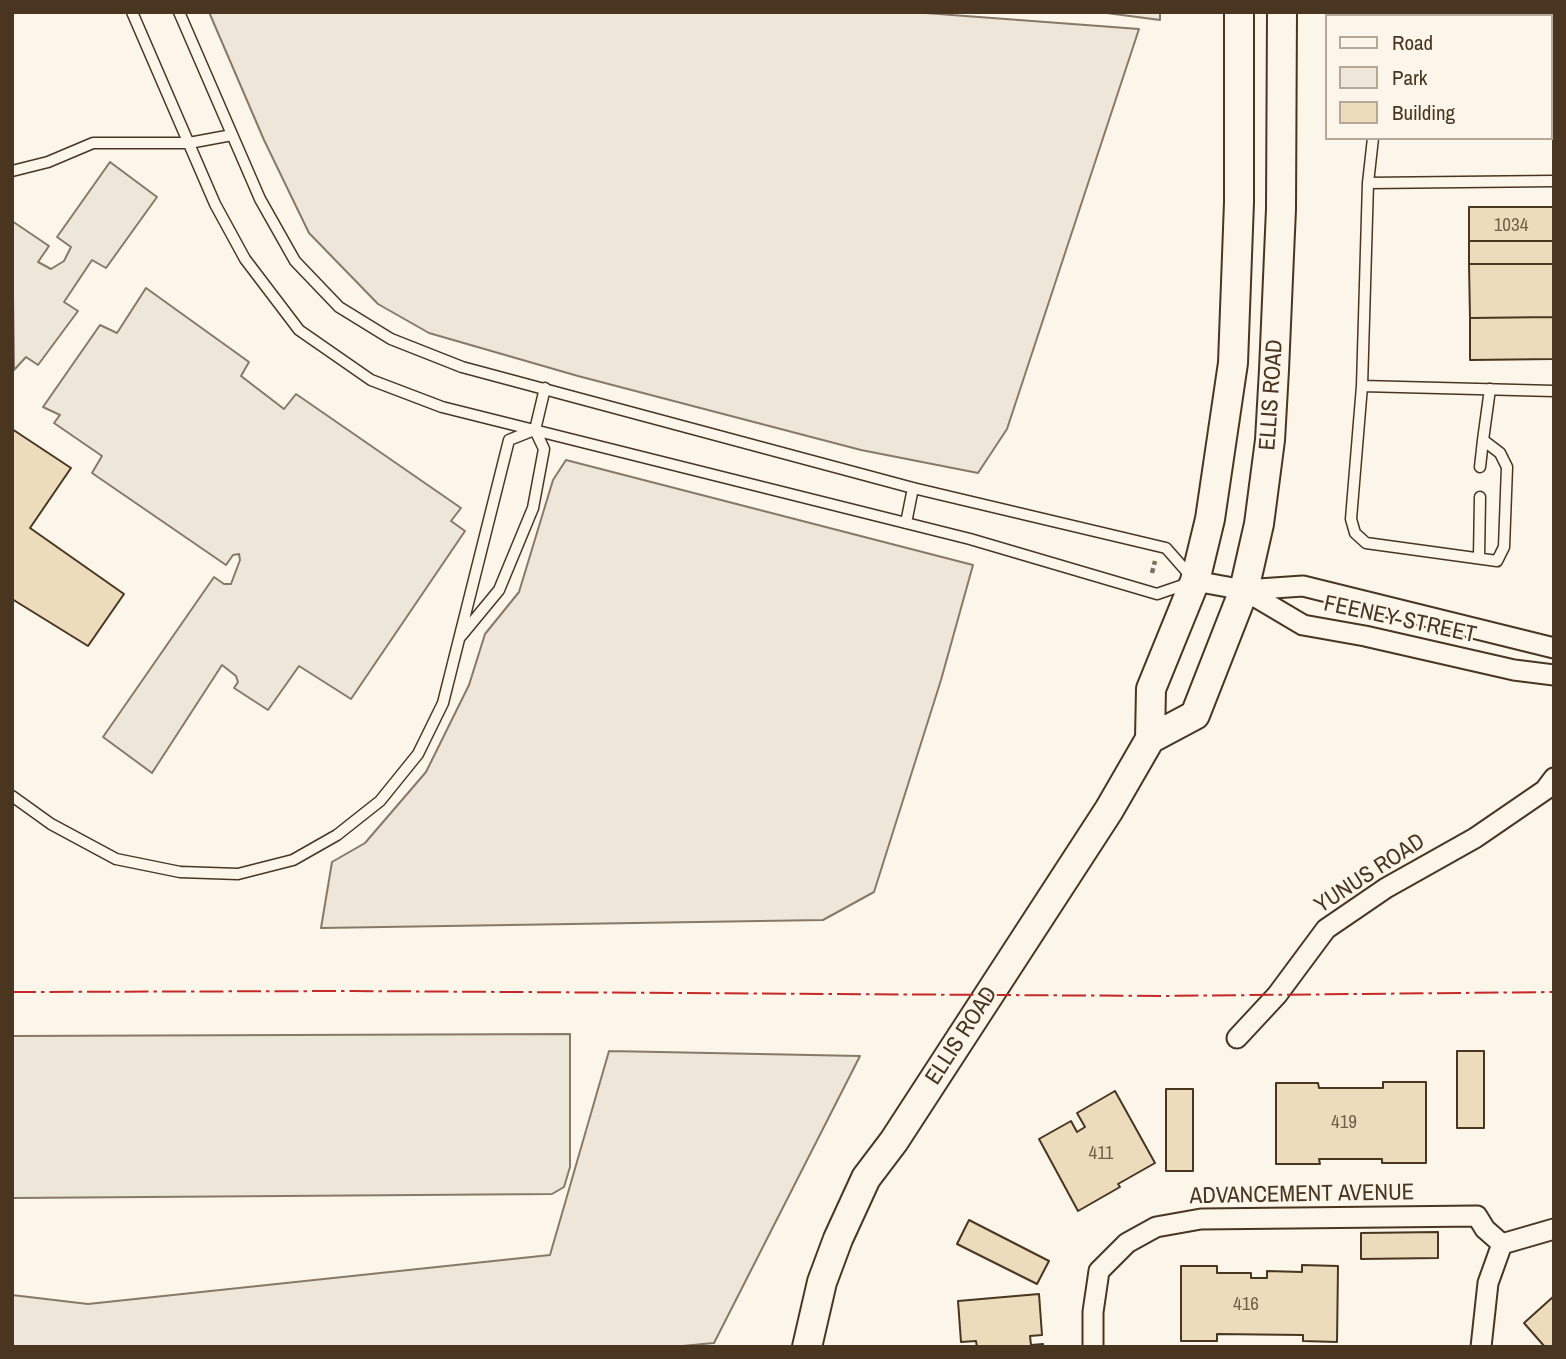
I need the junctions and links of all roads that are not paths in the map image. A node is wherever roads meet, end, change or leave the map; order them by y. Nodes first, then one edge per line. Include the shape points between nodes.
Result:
1 (132, 12) edge
2 (179, 12) edge
3 (1239, 12) edge
4 (1262, 12) edge
5 (1282, 12) edge
6 (1281, 51) junction
7 (232, 135) junction
8 (1373, 140) edge
9 (189, 143) junction
10 (12, 171) edge
11 (1554, 181) edge
12 (1368, 183) junction
13 (1362, 386) junction
14 (545, 388) junction
15 (1490, 389) junction
16 (1554, 391) edge
17 (535, 430) junction
18 (1483, 440) junction
19 (1480, 467) dead end
20 (913, 488) junction
21 (1480, 497) dead end
22 (906, 523) junction
23 (1479, 558) junction
24 (1195, 581) junction
25 (1244, 590) junction
26 (458, 639) junction
27 (1554, 649) edge
28 (1554, 675) edge
29 (1150, 739) junction
30 (1554, 778) edge
31 (12, 796) edge
32 (1237, 1038) dead end
33 (1554, 1229) edge
34 (1502, 1244) junction
35 (807, 1347) edge
36 (1093, 1347) edge
37 (1481, 1347) edge

1 - 9 lane
2 - 7 lane
3 - 24 main road, ELLIS ROAD via 1233,363 1210,519
4 - 6 main road via 1263,31
5 - 6 main road, ELLIS ROAD
6 - 25 main road, ELLIS ROAD via 1281,209 1270,440 1259,524
7 - 9 lane
7 - 14 lane via 260,199 295,261 340,307 391,339 462,367
8 - 12 lane
9 - 10 lane via 93,143
9 - 17 lane via 245,260 299,330 372,380 442,407
11 - 12 lane
12 - 13 lane
13 - 15 lane
13 - 23 lane via 1351,519 1355,533 1366,543
14 - 17 lane
14 - 20 lane
15 - 16 lane
15 - 18 lane
17 - 22 lane
17 - 26 lane via 509,440
17 - 26 lane via 544,449 533,508 499,590
18 - 19 lane
18 - 23 lane via 1500,453 1507,467 1504,547 1497,561
20 - 22 lane
20 - 24 lane via 1166,548
21 - 23 lane
22 - 24 lane via 1157,594
24 - 25 street, FEENEY STREET
24 - 29 main road, ELLIS ROAD via 1151,689
25 - 27 street, FEENEY STREET via 1303,586
25 - 28 street, FEENEY STREET via 1303,625
25 - 29 main road, ELLIS ROAD via 1195,715
26 - 31 lane via 443,703 418,754 380,802 337,835 293,860 238,874 180,872 116,859 51,824
29 - 35 main road, ELLIS ROAD via 1109,810 866,1178 822,1282
30 - 32 street, YUNUS ROAD via 1545,790 1475,838 1326,929 1277,995
33 - 34 street
34 - 36 street, ADVANCEMENT AVENUE via 1477,1216 1201,1219 1156,1227 1127,1243 1099,1271
34 - 37 street via 1489,1283

